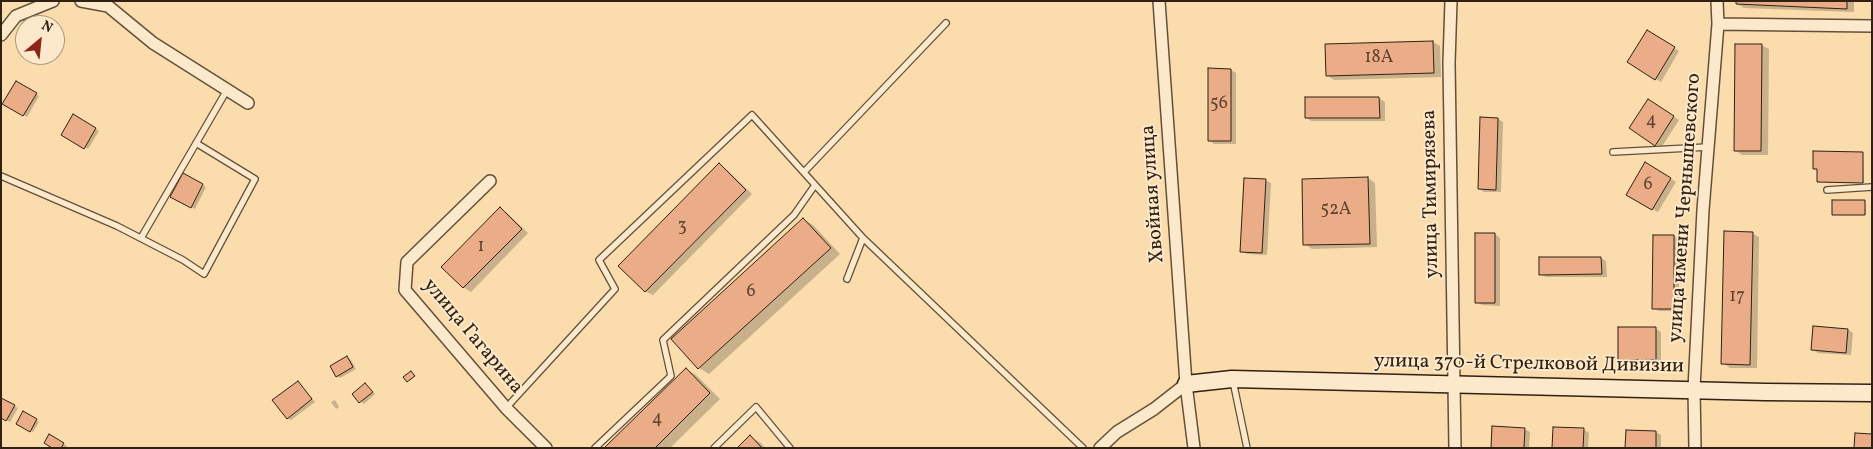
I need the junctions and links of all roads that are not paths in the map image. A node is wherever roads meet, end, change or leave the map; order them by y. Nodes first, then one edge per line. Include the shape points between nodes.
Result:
1 (53, 1) edge
2 (81, 1) edge
3 (1159, 1) edge
4 (1451, 1) edge
5 (1717, 1) edge
6 (946, 23) dead end
7 (1718, 24) junction
8 (1872, 26) edge
9 (1, 35) edge
10 (227, 90) junction
11 (248, 103) dead end
12 (196, 143) junction
13 (1709, 147) junction
14 (1612, 152) dead end
15 (804, 172) junction
16 (1, 176) edge
17 (490, 181) dead end
18 (815, 185) junction
19 (1872, 187) edge
20 (1827, 190) dead end
21 (141, 238) junction
22 (863, 238) junction
23 (847, 279) dead end
24 (1232, 379) junction
25 (1186, 384) junction
26 (1454, 385) junction
27 (1694, 390) junction
28 (1872, 392) edge
29 (506, 408) junction
30 (546, 448) edge
31 (596, 448) edge
32 (714, 448) edge
33 (790, 448) edge
34 (1083, 448) edge
35 (1100, 448) edge
36 (1194, 448) edge
37 (1247, 448) edge
38 (1455, 448) edge
39 (1695, 448) edge

1 - 9 street via 16,16
2 - 10 street via 108,6 152,43
3 - 25 street, Хвойная улица
4 - 26 street, улица Тимирязева
5 - 7 street, улица имени Чернышевского
6 - 15 lane
7 - 8 street
7 - 13 street, улица имени Чернышевского
10 - 11 street
10 - 12 lane
12 - 21 lane
12 - 21 lane via 255,179 204,274
13 - 14 lane
13 - 27 street, улица имени Чернышевского
15 - 18 lane
15 - 29 lane via 752,115 599,260 615,289
16 - 21 lane
17 - 29 street, улица Гагарина via 406,262 405,290
18 - 22 lane
18 - 31 lane via 794,215 664,340 671,376
19 - 20 lane
22 - 23 lane
22 - 34 lane
24 - 25 street, улица 370-й Стрелковой Дивизии
24 - 26 street, улица 370-й Стрелковой Дивизии
24 - 37 lane
25 - 35 street via 1154,409 1116,432
25 - 36 street, Хвойная улица
26 - 27 street, улица 370-й Стрелковой Дивизии
26 - 38 street, улица Тимирязева
27 - 28 street, улица 370-й Стрелковой Дивизии
27 - 39 street, улица имени Чернышевского
29 - 30 street, улица Гагарина
32 - 33 lane via 756,407

